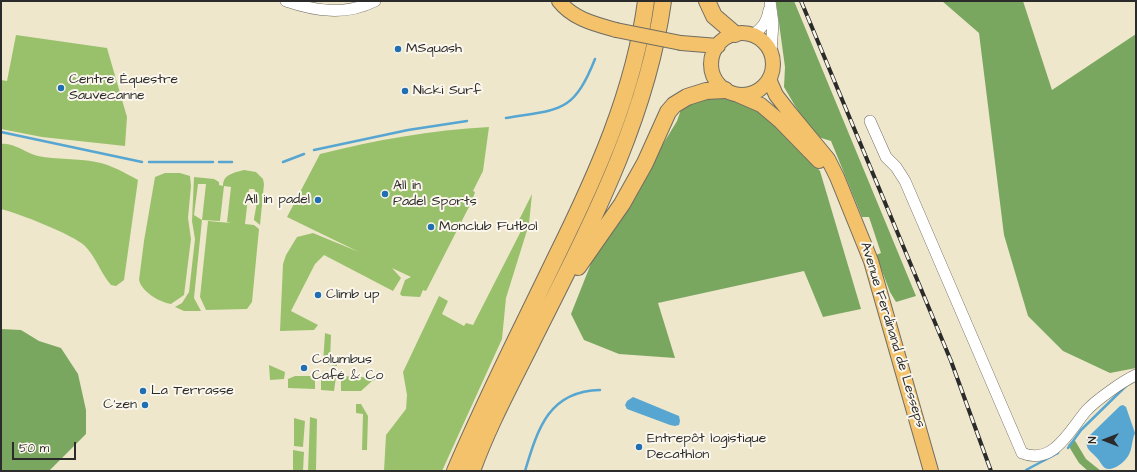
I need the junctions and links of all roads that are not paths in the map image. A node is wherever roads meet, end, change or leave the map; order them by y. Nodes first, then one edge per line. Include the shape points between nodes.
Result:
1 (286, 1) edge
2 (375, 1) edge
3 (559, 1) edge
4 (635, 1) edge
5 (646, 1) edge
6 (663, 1) edge
7 (707, 1) edge
8 (770, 1) edge
9 (735, 34) junction
10 (753, 35) junction
11 (681, 43) junction
12 (718, 46) junction
13 (771, 52) junction
14 (712, 63) junction
15 (769, 79) junction
16 (731, 92) junction
17 (870, 121) dead end
18 (846, 201) junction
19 (567, 234) junction
20 (1136, 375) edge
21 (498, 410) junction
22 (455, 471) edge
23 (472, 471) edge
24 (931, 471) edge

1 - 2 street via 336,12
3 - 11 main road, bridge via 564,8 587,22
4 - 19 highway via 627,57 616,98
5 - 19 highway via 633,66 616,120 597,171
6 - 21 highway via 649,68 610,180
7 - 9 highway via 714,16
8 - 10 street via 768,20
8 - 13 street via 773,23
9 - 10 main road
9 - 12 main road
10 - 13 main road
11 - 12 main road
11 - 14 main road
12 - 14 main road
13 - 15 main road via 773,61
14 - 16 main road via 713,73 718,82
15 - 16 main road via 756,92
15 - 18 main road, Avenue Ferdinand de Lesseps via 781,101 828,159
16 - 18 main road, Avenue Ferdinand de Lesseps via 761,105 781,122 828,172
16 - 21 highway via 706,91 688,97 668,112 645,163 622,204 583,259
17 - 20 street via 886,157 905,181 1022,453 1031,456 1044,454 1062,443 1086,410
18 - 24 main road, Avenue Ferdinand de Lesseps via 878,283
19 - 22 highway
21 - 23 highway

